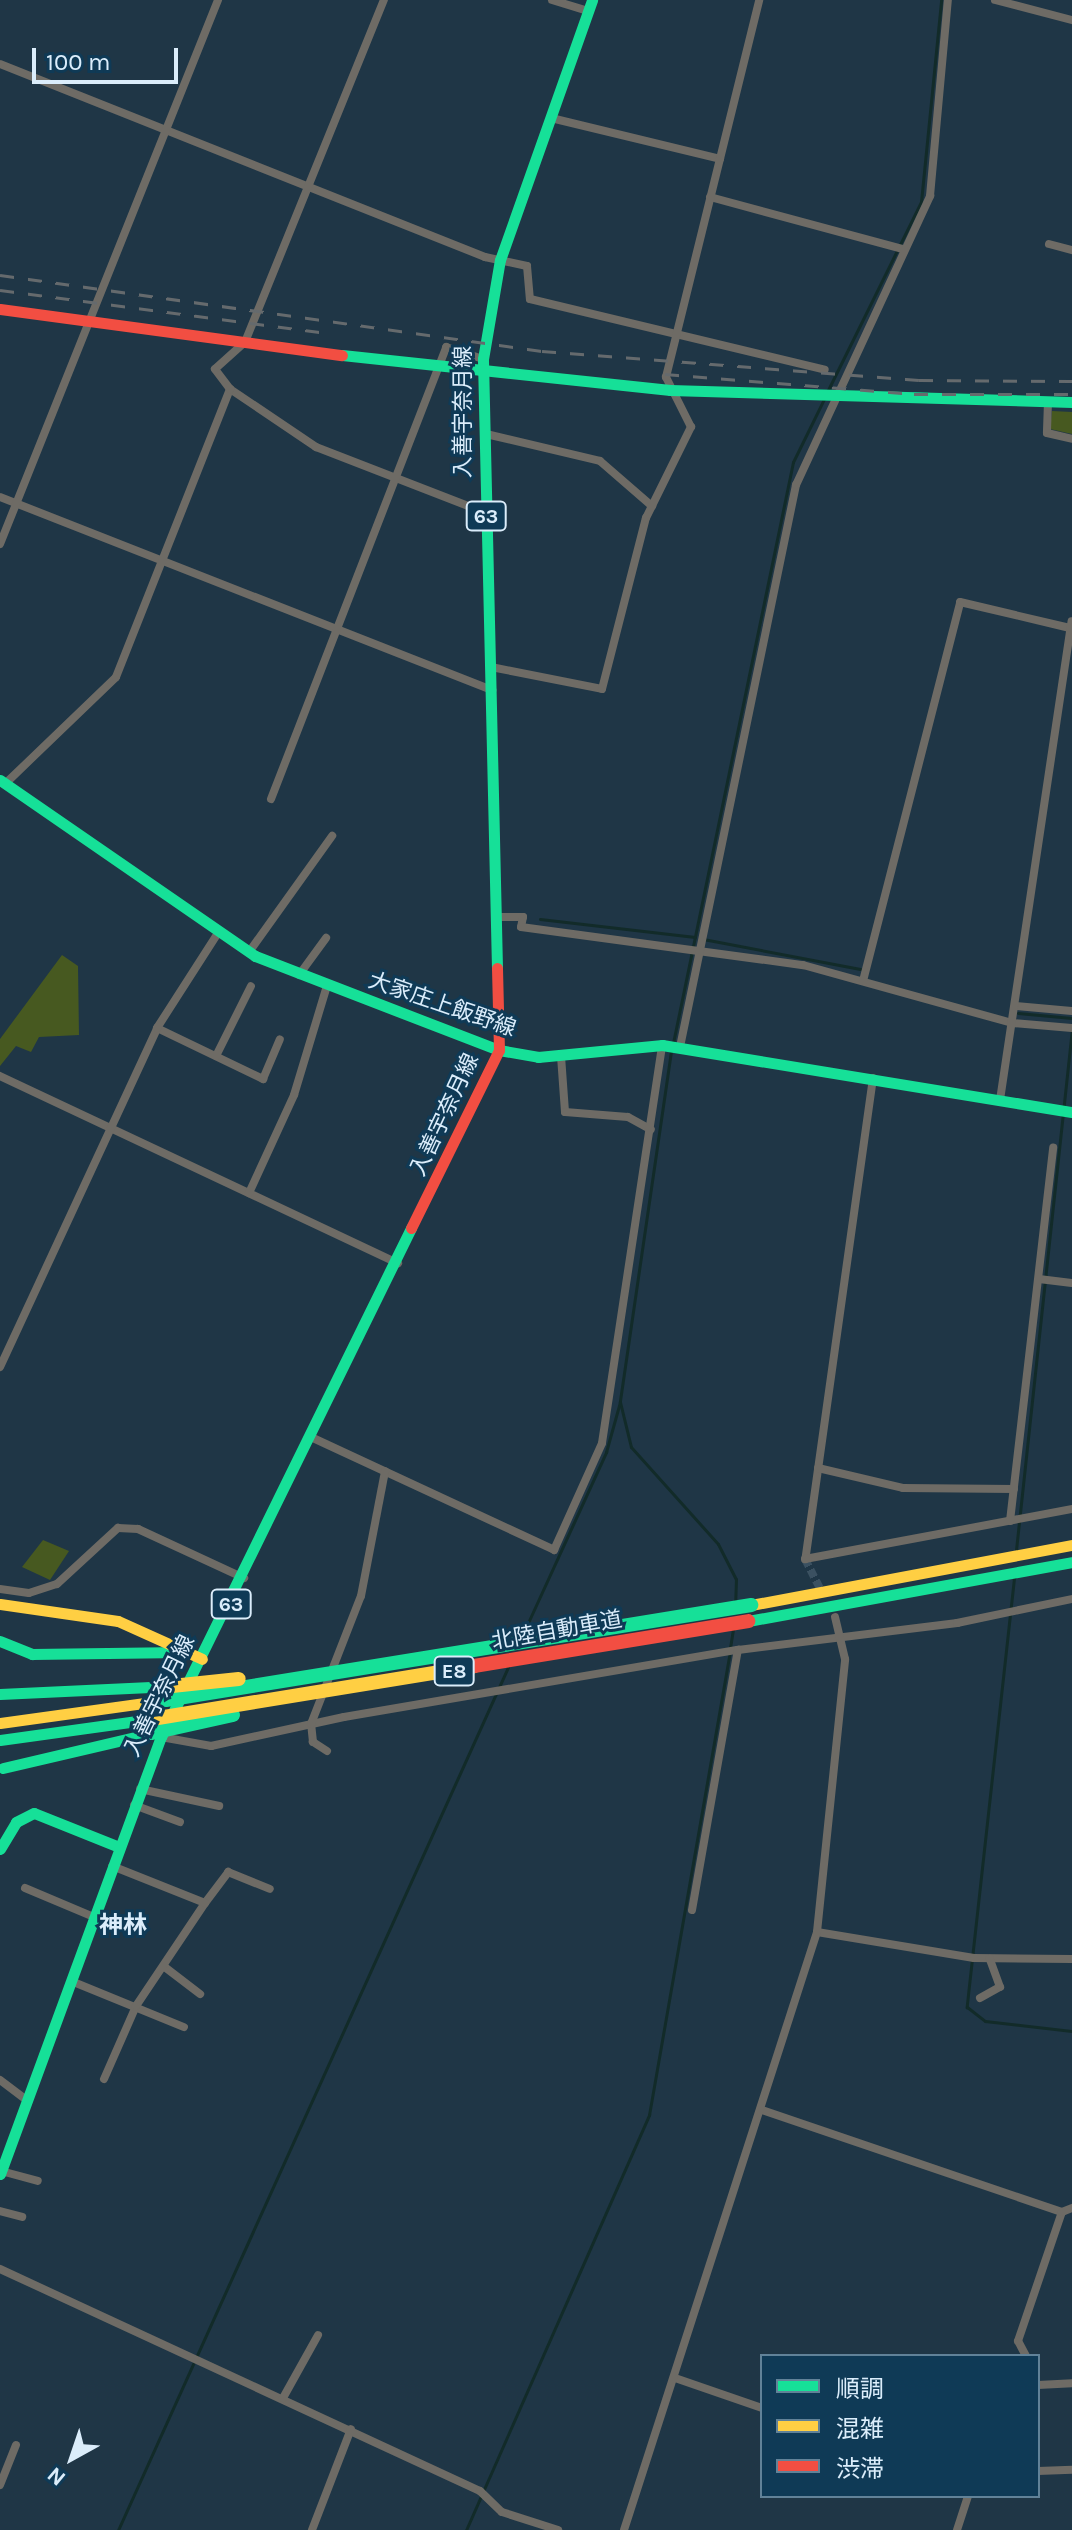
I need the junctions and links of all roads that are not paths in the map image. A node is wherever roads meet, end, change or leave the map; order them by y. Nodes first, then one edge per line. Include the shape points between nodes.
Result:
1 (218, 0) edge
2 (384, 0) edge
3 (552, 0) edge
4 (759, 0) edge
5 (948, 0) edge
6 (995, 0) edge
7 (591, 6) edge
8 (1072, 20) edge
9 (0, 64) edge
10 (551, 118) junction
11 (166, 129) junction
12 (720, 159) junction
13 (309, 185) junction
14 (710, 197) junction
15 (1049, 244) dead end
16 (903, 249) junction
17 (1072, 250) edge
18 (500, 260) junction
19 (0, 309) edge
20 (89, 321) junction
21 (675, 337) junction
22 (245, 342) junction
23 (439, 366) junction
24 (483, 366) junction
25 (825, 370) dead end
26 (230, 389) junction
27 (670, 390) junction
28 (831, 398) junction
29 (1048, 402) junction
30 (1072, 402) edge
31 (486, 434) junction
32 (1072, 439) edge
33 (395, 476) junction
34 (0, 497) edge
35 (17, 503) junction
36 (652, 506) junction
37 (486, 513) junction
38 (0, 544) edge
39 (163, 561) junction
40 (1071, 625) edge
41 (334, 630) junction
42 (491, 667) junction
43 (493, 690) junction
44 (4, 781) edge
45 (271, 799) dead end
46 (332, 836) dead end
47 (499, 917) junction
48 (218, 933) junction
49 (326, 938) dead end
50 (700, 951) junction
51 (249, 952) junction
52 (298, 976) junction
53 (863, 981) junction
54 (251, 986) dead end
55 (326, 989) junction
56 (1015, 1006) junction
57 (1072, 1011) edge
58 (1012, 1023) junction
59 (157, 1028) junction
60 (1072, 1028) edge
61 (280, 1039) dead end
62 (662, 1045) junction
63 (680, 1047) junction
64 (499, 1050) junction
65 (216, 1056) junction
66 (561, 1056) junction
67 (0, 1076) edge
68 (873, 1078) junction
69 (1000, 1100) junction
70 (1072, 1112) edge
71 (110, 1128) junction
72 (651, 1130) junction
73 (1053, 1147) dead end
74 (249, 1193) junction
75 (398, 1263) junction
76 (1039, 1279) junction
77 (1072, 1283) edge
78 (0, 1367) edge
79 (313, 1438) junction
80 (818, 1468) junction
81 (385, 1471) junction
82 (1014, 1489) junction
83 (1072, 1509) edge
84 (1010, 1521) junction
85 (1072, 1545) edge
86 (1072, 1562) edge
87 (244, 1579) junction
88 (0, 1589) edge
89 (1072, 1599) edge
90 (0, 1604) edge
91 (835, 1617) dead end
92 (844, 1638) junction
93 (0, 1641) edge
94 (738, 1650) junction
95 (202, 1659) junction
96 (351, 1688) junction
97 (169, 1693) junction
98 (0, 1694) edge
99 (0, 1723) edge
100 (311, 1724) junction
101 (156, 1735) junction
102 (0, 1740) edge
103 (327, 1751) dead end
104 (3, 1768) dead end
105 (140, 1789) junction
106 (134, 1805) junction
107 (219, 1806) dead end
108 (180, 1822) dead end
109 (0, 1826) edge
110 (119, 1847) junction
111 (0, 1849) edge
112 (112, 1866) junction
113 (25, 1888) dead end
114 (270, 1889) dead end
115 (205, 1903) junction
116 (692, 1910) dead end
117 (94, 1917) junction
118 (817, 1932) junction
119 (990, 1959) junction
120 (1072, 1959) edge
121 (166, 1968) junction
122 (71, 1981) junction
123 (200, 1994) dead end
124 (980, 1998) dead end
125 (136, 2006) junction
126 (184, 2027) dead end
127 (104, 2079) dead end
128 (0, 2080) edge
129 (27, 2100) junction
130 (762, 2110) junction
131 (1, 2172) edge
132 (38, 2181) dead end
133 (1072, 2208) edge
134 (0, 2211) edge
135 (1062, 2212) junction
136 (22, 2217) dead end
137 (0, 2269) edge
138 (318, 2335) dead end
139 (1025, 2354) edge
140 (675, 2378) junction
141 (1072, 2383) edge
142 (1040, 2385) edge
143 (283, 2398) junction
144 (760, 2407) edge
145 (351, 2429) junction
146 (16, 2445) dead end
147 (1072, 2470) edge
148 (1040, 2471) edge
149 (0, 2485) edge
150 (967, 2498) edge
151 (312, 2530) edge
152 (558, 2530) edge
153 (624, 2530) edge
154 (957, 2530) edge

1 - 11 street
2 - 13 street
3 - 7 street
4 - 12 street
5 - 16 street via 930,196
6 - 8 street
7 - 10 main road, 入善宇奈月線 / 63
9 - 11 street
10 - 12 street
10 - 18 main road, 入善宇奈月線 / 63
11 - 13 street
11 - 20 street
12 - 14 street
13 - 18 street
13 - 22 street
14 - 16 street
14 - 21 street
15 - 17 street
16 - 28 street
18 - 21 street via 533,272 530,299
18 - 24 main road, 入善宇奈月線 / 63
19 - 20 main road
20 - 22 main road
20 - 35 street
21 - 25 street
21 - 27 street
22 - 23 main road
22 - 26 street via 215,369
23 - 24 main road
23 - 33 street
24 - 27 main road
24 - 31 main road, 入善宇奈月線 / 63
26 - 33 street via 316,447
26 - 39 street
27 - 28 main road
27 - 36 street via 691,427
28 - 29 main road
28 - 50 street via 796,485
29 - 30 main road
29 - 32 street via 1047,433
31 - 36 street via 600,461
31 - 37 main road, 入善宇奈月線 / 63
33 - 37 street
33 - 41 street
34 - 35 street
35 - 38 street
35 - 39 street
36 - 42 street via 602,689
37 - 42 main road, 入善宇奈月線 / 63
39 - 41 street
39 - 44 street via 116,677
40 - 53 street via 960,602
40 - 56 street
41 - 43 street
41 - 45 street
42 - 43 main road, 入善宇奈月線 / 63
43 - 47 main road, 入善宇奈月線 / 63
44 - 48 main road, 大家庄上飯野線
46 - 51 street
47 - 50 street via 523,917 521,927
47 - 64 main road, 入善宇奈月線 / 63
48 - 51 main road, 大家庄上飯野線
48 - 59 street
49 - 52 street
50 - 53 street
50 - 63 street
51 - 52 main road, 大家庄上飯野線
52 - 55 main road, 大家庄上飯野線
53 - 58 street
54 - 65 street
55 - 64 main road, 大家庄上飯野線
55 - 74 street via 294,1095
56 - 57 street
56 - 58 street
58 - 60 street
58 - 69 street
59 - 65 street
59 - 71 street
61 - 65 street via 263,1079
62 - 63 main road, 大家庄上飯野線
62 - 66 main road, 大家庄上飯野線
62 - 72 street
63 - 68 main road, 大家庄上飯野線
64 - 66 main road, 大家庄上飯野線
64 - 75 main road, 入善宇奈月線 / 63
66 - 72 street via 565,1112 628,1117
67 - 71 street
68 - 69 main road, 大家庄上飯野線
68 - 80 street
69 - 70 main road, 大家庄上飯野線
71 - 74 street
71 - 78 street
72 - 81 street via 602,1443 554,1550
73 - 76 street
74 - 75 street
75 - 79 main road, 入善宇奈月線 / 63
76 - 77 street
76 - 82 street
79 - 81 street
79 - 87 main road, 入善宇奈月線 / 63
80 - 82 street via 903,1488
80 - 84 street via 805,1559
81 - 100 street via 361,1596
82 - 84 street
83 - 84 street
85 - 97 main road, 北陸自動車道 / E8, bridge via 357,1670
86 - 96 main road, 北陸自動車道 / E8, bridge
87 - 88 street via 138,1529 118,1528 57,1584 29,1593
87 - 95 main road, 入善宇奈月線 / 63
89 - 92 street
90 - 95 main road via 118,1621
91 - 92 street
92 - 94 street
92 - 118 street
93 - 95 main road via 32,1654 175,1650
94 - 100 street
94 - 116 street
95 - 101 main road, 入善宇奈月線 / 63
96 - 101 main road, bridge
96 - 102 main road, 北陸自動車道 / E8, bridge
97 - 98 main road
97 - 99 main road, 北陸自動車道 / E8
100 - 101 street via 211,1746
100 - 103 street via 313,1742
101 - 104 main road
101 - 105 main road, 入善宇奈月線 / 63
105 - 106 main road, 入善宇奈月線 / 63
105 - 107 street
106 - 108 street
106 - 110 main road, 入善宇奈月線 / 63
109 - 110 main road via 18,1809 37,1807
110 - 111 main road via 34,1813 16,1822
110 - 112 main road, 入善宇奈月線 / 63
112 - 115 street
112 - 117 main road, 入善宇奈月線 / 63
113 - 117 street
114 - 115 street via 228,1872
115 - 121 street
117 - 122 main road, 入善宇奈月線 / 63
118 - 119 street
118 - 130 street
119 - 120 street
119 - 124 street via 1000,1987
121 - 123 street
121 - 125 street
122 - 125 street
122 - 129 main road, 入善宇奈月線 / 63
125 - 126 street
125 - 127 street
128 - 129 street
129 - 131 main road, 入善宇奈月線 / 63
130 - 135 street
130 - 140 street
131 - 132 street
133 - 135 street
134 - 136 street
135 - 139 street via 1018,2341
137 - 143 street
138 - 143 street
140 - 144 street
140 - 153 street
141 - 142 street
143 - 145 street
145 - 151 street
145 - 152 street via 480,2491 502,2512
146 - 149 street
147 - 148 street
150 - 154 street

